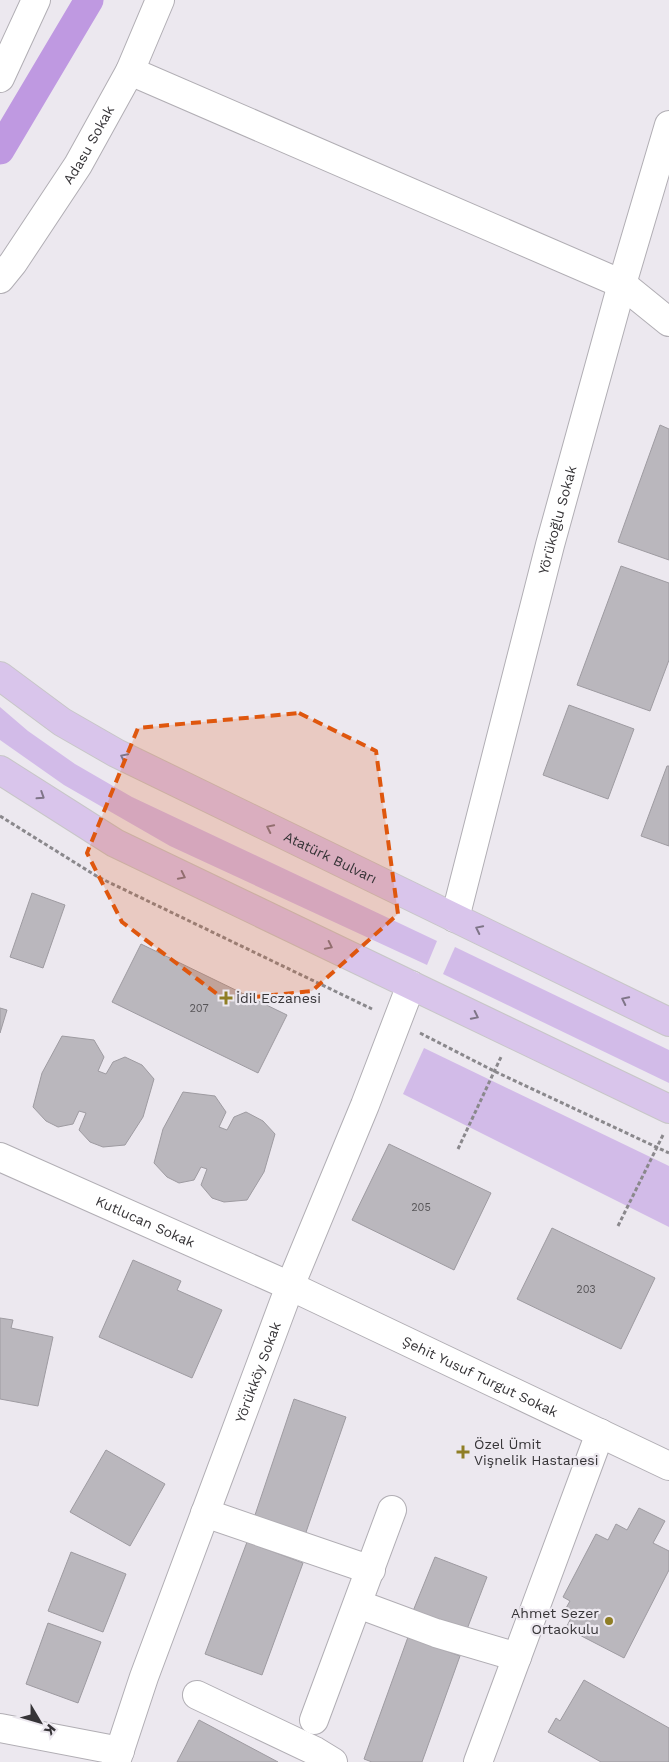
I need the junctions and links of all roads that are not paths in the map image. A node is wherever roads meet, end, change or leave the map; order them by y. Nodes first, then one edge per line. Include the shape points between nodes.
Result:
1 (36, 0) edge
2 (160, 0) edge
3 (130, 71) junction
4 (0, 78) edge
5 (669, 125) edge
6 (0, 280) edge
7 (622, 284) junction
8 (669, 322) edge
9 (0, 676) edge
10 (0, 770) edge
11 (455, 918) junction
12 (411, 985) junction
13 (669, 1022) edge
14 (667, 1120) edge
15 (0, 1157) edge
16 (290, 1286) junction
17 (600, 1433) junction
18 (669, 1466) edge
19 (392, 1510) dead end
20 (205, 1513) junction
21 (371, 1570) junction
22 (358, 1604) junction
23 (517, 1657) junction
24 (197, 1696) dead end
25 (314, 1720) dead end
26 (0, 1728) edge
27 (118, 1756) edge
28 (485, 1759) edge
29 (334, 1762) edge

1 - 4 street
2 - 3 street, Adasu Sokak
3 - 6 street, Adasu Sokak via 78,165
3 - 7 street
5 - 7 street, Yörükoğlu Sokak
7 - 8 street
7 - 11 street, Yörükoğlu Sokak via 547,555
11 -> 9 main road, Atatürk Bulvarı via 116,753 62,722
10 -> 12 main road via 115,843
13 -> 11 main road, Atatürk Bulvarı
12 -> 14 main road via 512,1034
12 - 16 street, Yörükköy Sokak
15 - 16 street, Kutlucan Sokak
16 - 17 street, Şehit Yusuf Turgut Sokak
16 - 20 street, Yörükköy Sokak
17 - 18 street, Şehit Yusuf Turgut Sokak
17 - 23 street
19 - 21 street
20 - 21 street
20 - 27 street, Yörükköy Sokak
21 - 22 street
22 - 23 street via 436,1633
22 - 25 street
23 - 28 street
24 - 29 street
26 - 27 street

